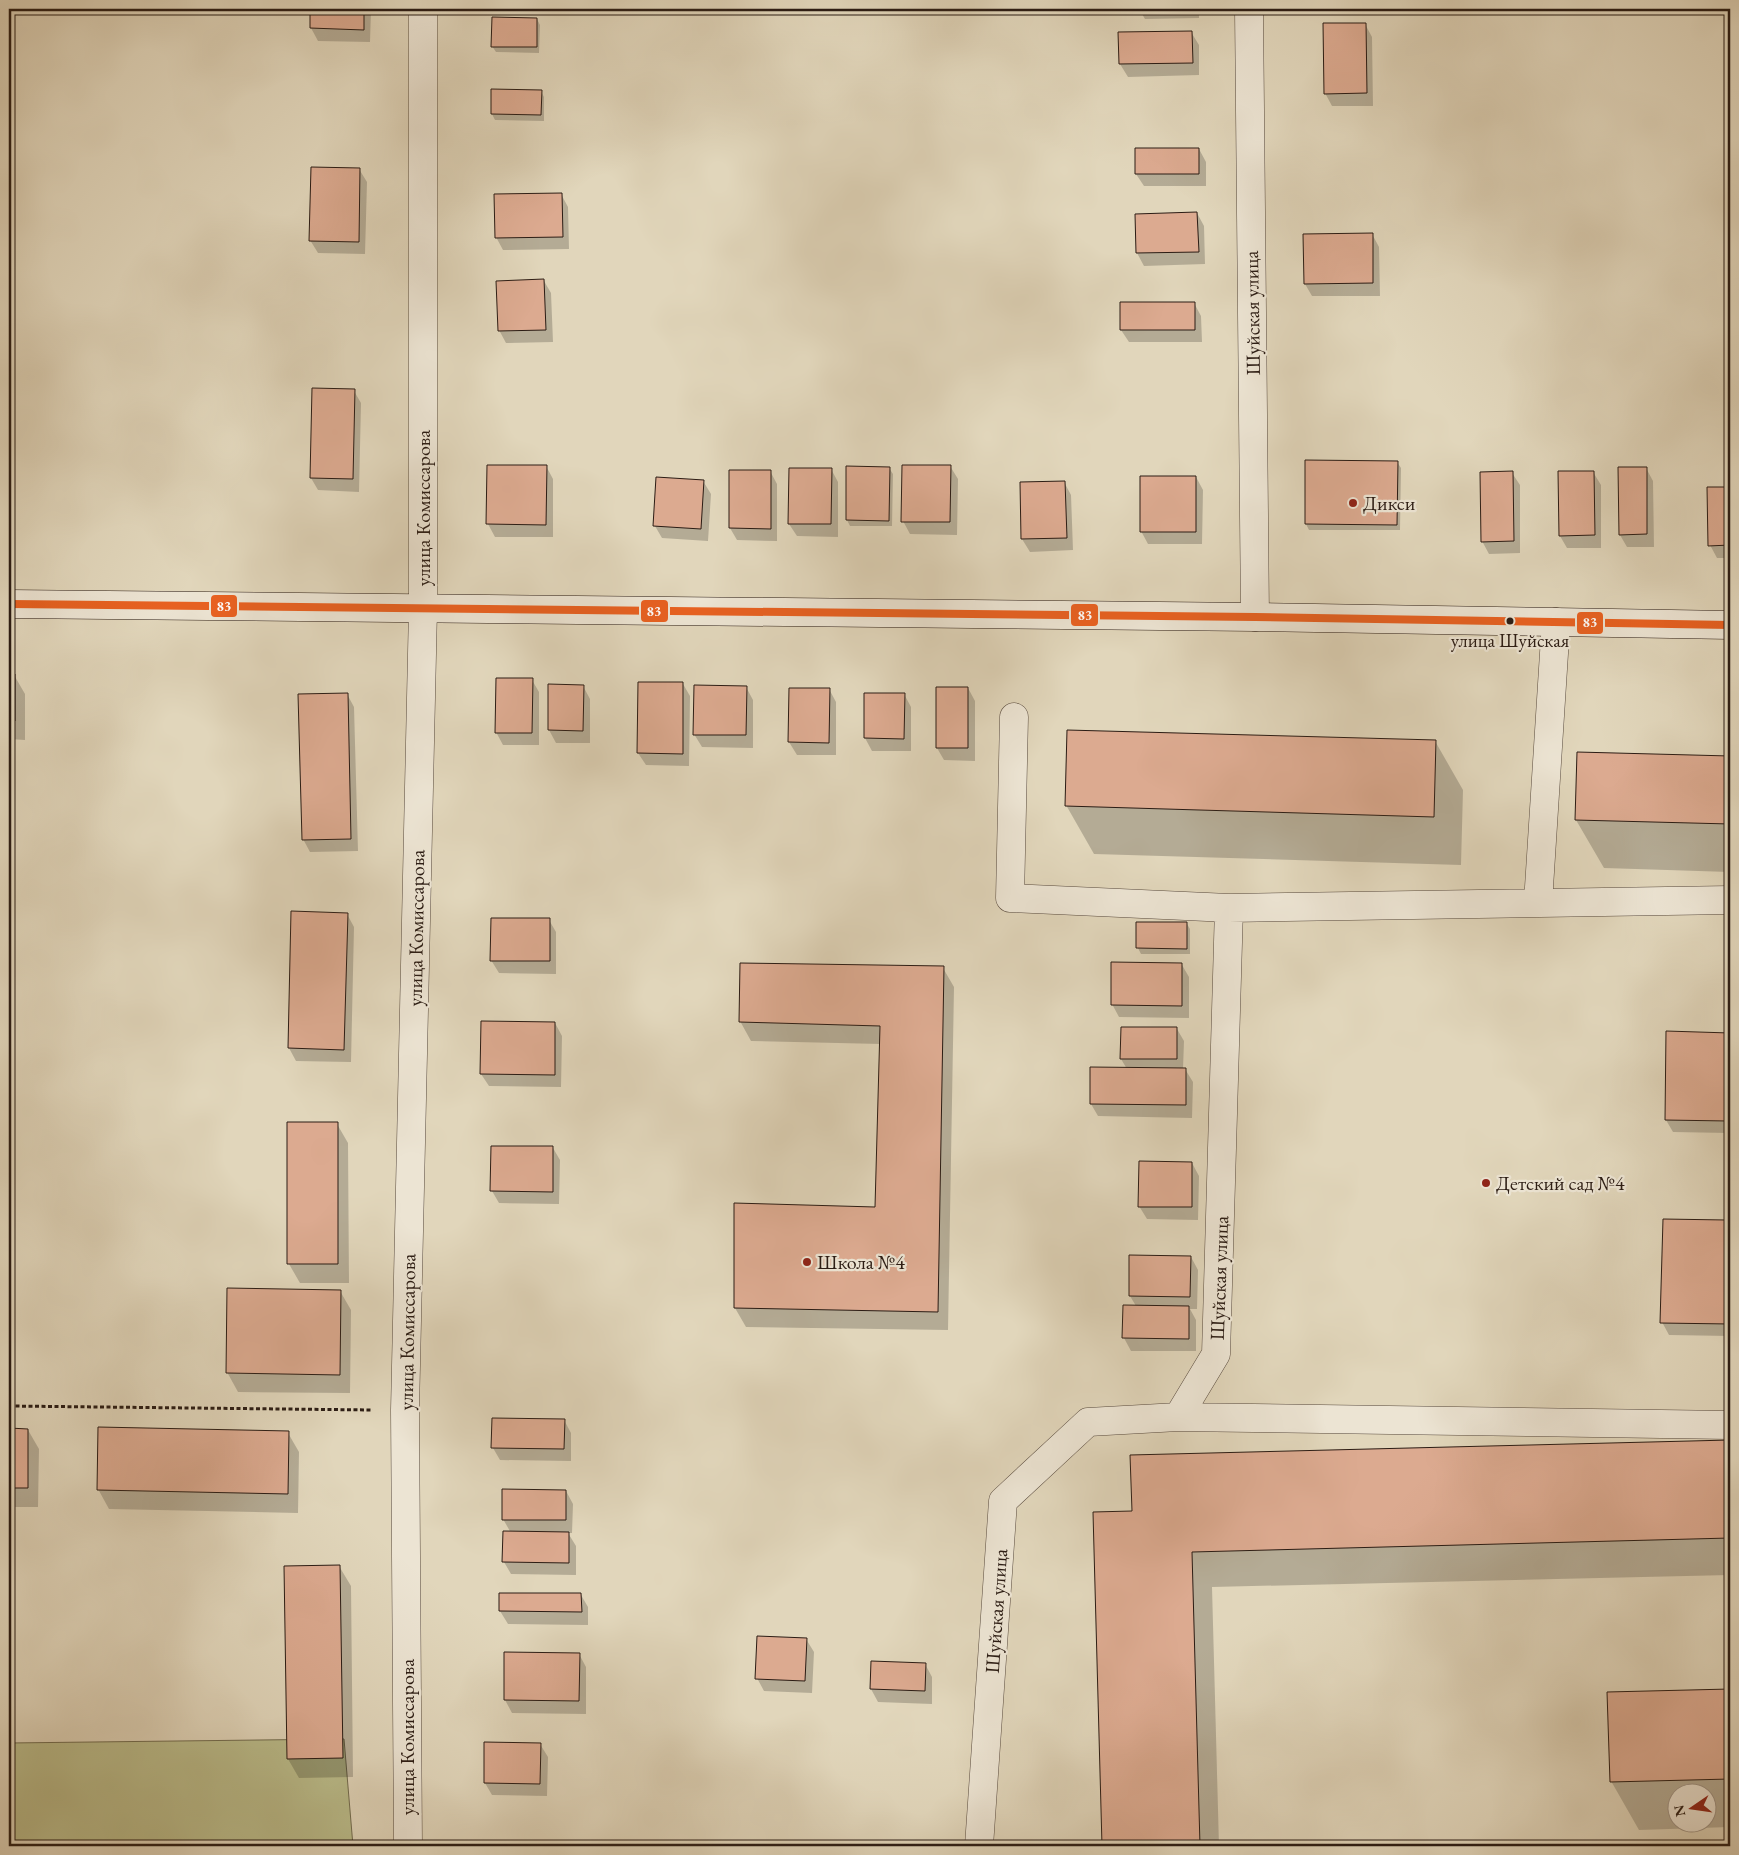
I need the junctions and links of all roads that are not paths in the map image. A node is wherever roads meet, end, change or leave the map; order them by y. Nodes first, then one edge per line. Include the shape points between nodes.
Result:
1 (423, 9) edge
2 (1249, 9) edge
3 (9, 604) edge
4 (423, 608) junction
5 (1255, 617) junction
6 (1556, 622) junction
7 (1730, 625) edge
8 (1014, 717) dead end
9 (1730, 900) edge
10 (1538, 903) junction
11 (1229, 908) junction
12 (1178, 1417) junction
13 (1730, 1425) edge
14 (408, 1846) edge
15 (979, 1846) edge

1 - 4 street, улица Комиссарова
2 - 5 street, Шуйская улица
3 - 4 street
4 - 5 street
4 - 14 street, улица Комиссарова via 405,1410
5 - 6 street
6 - 7 street
6 - 10 street
8 - 11 street via 1010,898
9 - 10 street
10 - 11 street
11 - 12 street, Шуйская улица via 1216,1354
12 - 13 street
12 - 15 street, Шуйская улица via 1088,1422 1003,1501

